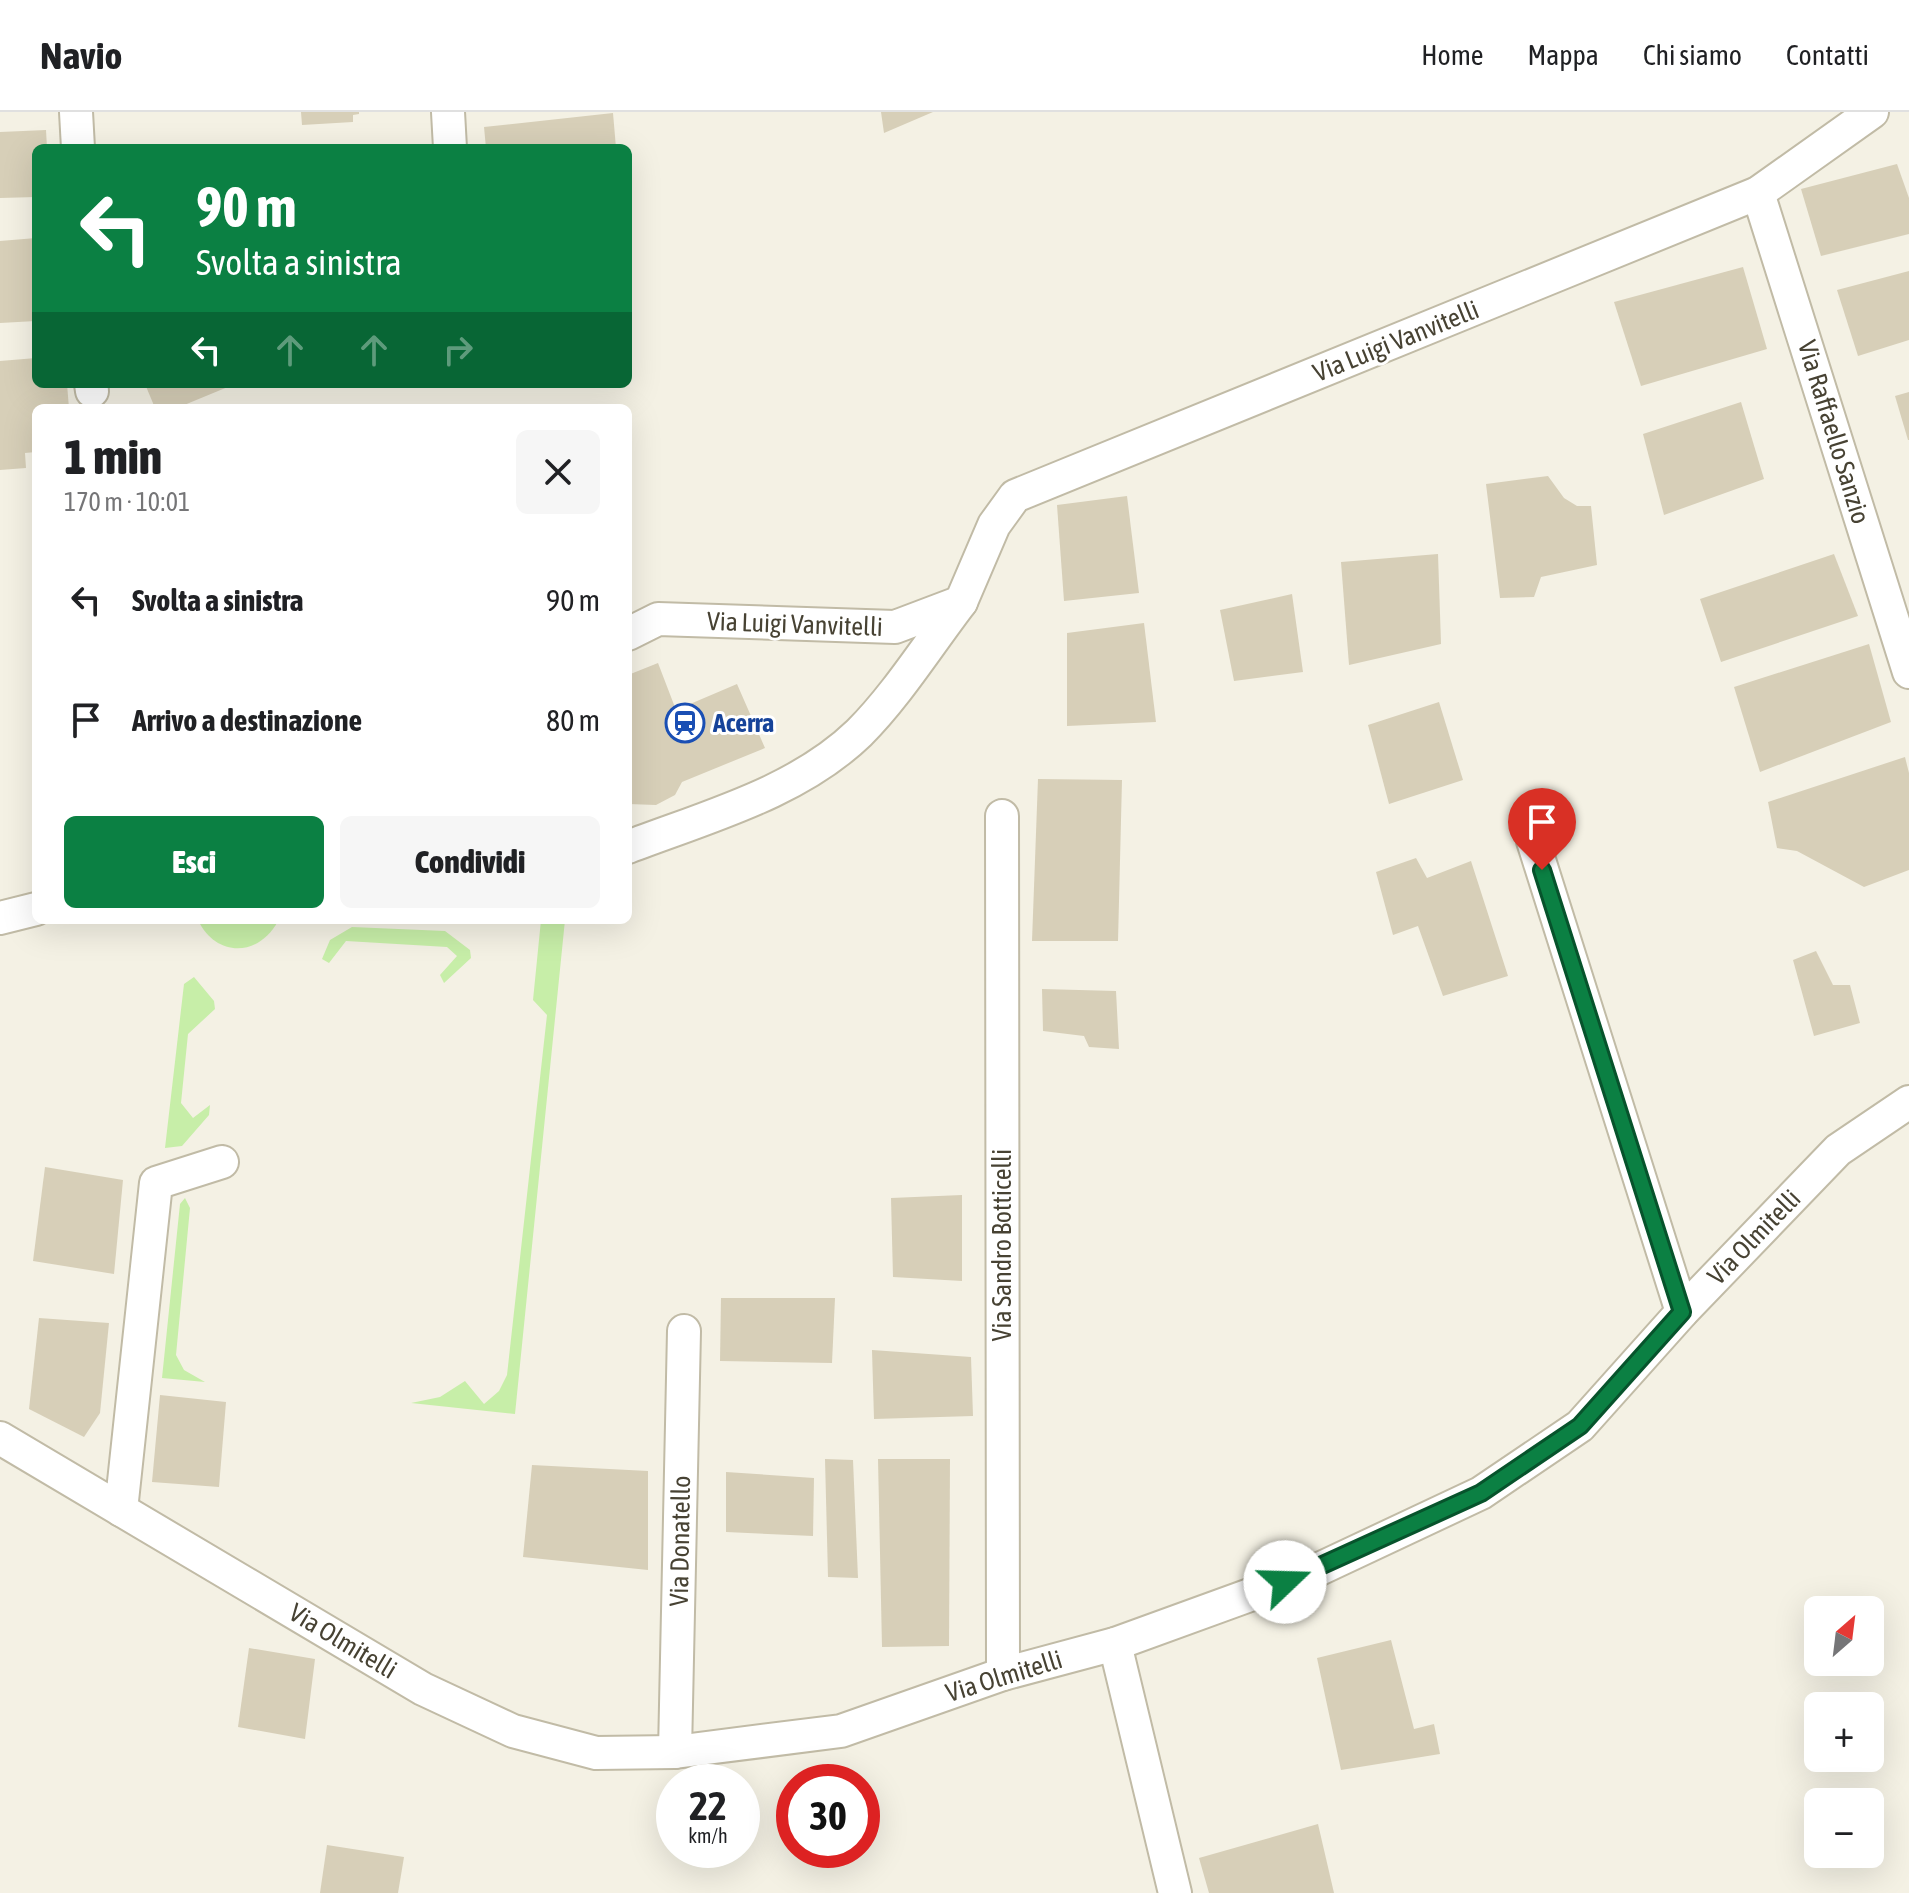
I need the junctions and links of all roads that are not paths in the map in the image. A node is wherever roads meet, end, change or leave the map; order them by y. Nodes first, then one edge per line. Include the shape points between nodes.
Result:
1 (76, 112) edge
2 (448, 112) edge
3 (1872, 112) edge
4 (78, 144) edge
5 (450, 144) edge
6 (1758, 193) junction
7 (961, 602) junction
8 (632, 632) edge
9 (1909, 672) edge
10 (1002, 816) dead end
11 (1533, 841) dead end
12 (632, 845) edge
13 (32, 910) edge
14 (0, 918) edge
15 (1909, 1102) edge
16 (222, 1162) dead end
17 (1682, 1312) junction
18 (684, 1331) dead end
19 (0, 1438) edge
20 (121, 1510) junction
21 (1115, 1644) junction
22 (1003, 1674) junction
23 (675, 1752) junction
24 (1175, 1893) edge

1 - 4 street
2 - 5 street
3 - 6 street, Via Luigi Vanvitelli
6 - 7 street, Via Luigi Vanvitelli via 1015,496 994,525
6 - 9 street, Via Raffaello Sanzio
7 - 8 street, Via Luigi Vanvitelli via 895,627 658,619
7 - 12 street, Via Luigi Vanvitelli via 859,733 820,764 758,797
10 - 22 street, Via Sandro Botticelli
11 - 17 street
13 - 14 street
15 - 17 street, Via Olmitelli via 1838,1150
16 - 20 street via 156,1183
17 - 21 street, Via Olmitelli via 1580,1426 1481,1493 1313,1572
18 - 23 street, Via Donatello
19 - 20 street, Via Olmitelli
20 - 23 street, Via Olmitelli via 423,1689 513,1731 596,1753
21 - 22 street, Via Olmitelli
21 - 24 street
22 - 23 street, Via Olmitelli via 841,1731

